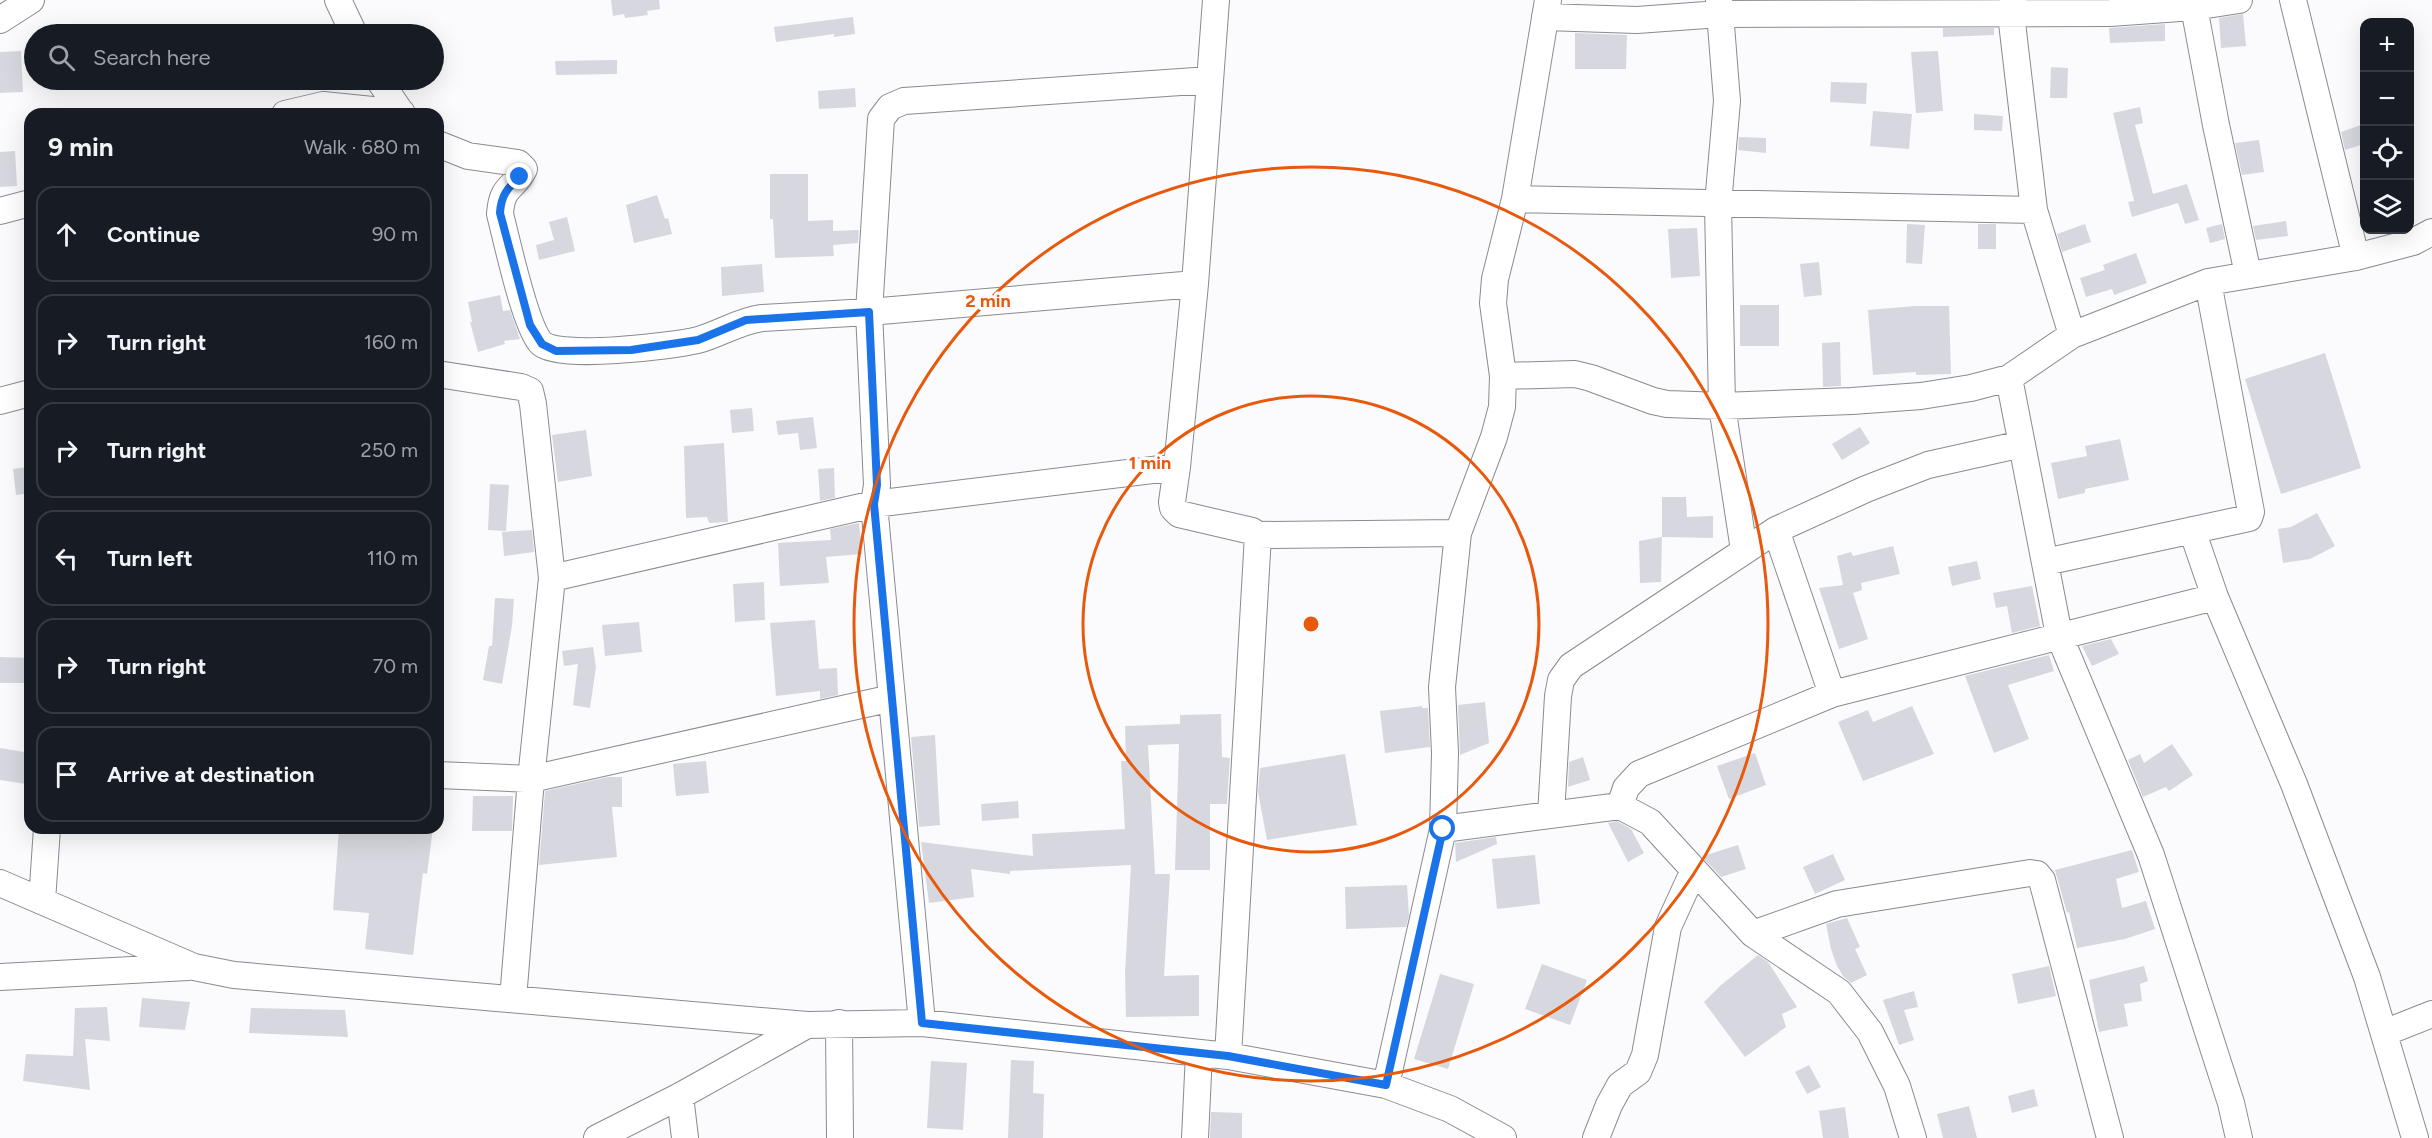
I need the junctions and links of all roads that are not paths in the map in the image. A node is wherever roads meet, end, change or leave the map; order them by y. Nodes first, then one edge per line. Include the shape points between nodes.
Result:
1 (31, 0) edge
2 (338, 0) edge
3 (1216, 0) edge
4 (2239, 0) edge
5 (2293, 0) edge
6 (1719, 7) edge
7 (2012, 7) edge
8 (2194, 7) junction
9 (1547, 8) edge
10 (0, 20) edge
11 (349, 24) edge
12 (1210, 80) junction
13 (386, 90) edge
14 (310, 108) edge
15 (349, 108) edge
16 (398, 108) edge
17 (444, 146) edge
18 (1515, 199) junction
19 (1718, 204) junction
20 (24, 205) edge
21 (2034, 210) junction
22 (0, 211) edge
23 (2432, 232) edge
24 (2356, 257) junction
25 (2248, 274) junction
26 (2208, 282) junction
27 (1195, 284) junction
28 (869, 312) junction
29 (2072, 335) junction
30 (444, 375) edge
31 (1503, 376) junction
32 (2009, 378) junction
33 (24, 395) edge
34 (0, 401) edge
35 (1722, 406) junction
36 (2022, 444) junction
37 (1177, 467) junction
38 (874, 504) junction
39 (1776, 530) junction
40 (2192, 530) junction
41 (1458, 532) junction
42 (1258, 535) junction
43 (1744, 550) junction
44 (2045, 562) junction
45 (552, 578) junction
46 (2215, 597) junction
47 (2059, 635) junction
48 (1832, 694) junction
49 (892, 698) junction
50 (444, 775) edge
51 (531, 779) junction
52 (1620, 806) junction
53 (1551, 815) junction
54 (1443, 829) junction
55 (47, 834) edge
56 (1694, 870) junction
57 (0, 883) edge
58 (42, 901) junction
59 (1753, 934) junction
60 (194, 967) junction
61 (0, 977) edge
62 (513, 999) junction
63 (2432, 1014) edge
64 (839, 1023) junction
65 (922, 1023) junction
66 (807, 1025) junction
67 (2384, 1033) junction
68 (1199, 1053) junction
69 (1228, 1056) junction
70 (1386, 1085) junction
71 (680, 1096) junction
72 (597, 1138) edge
73 (685, 1138) edge
74 (840, 1138) edge
75 (1195, 1138) edge
76 (1503, 1138) edge
77 (1596, 1138) edge
78 (1913, 1138) edge
79 (2110, 1138) edge
80 (2239, 1138) edge
81 (2415, 1138) edge

1 - 10 street
2 - 11 street
3 - 12 street
4 - 8 street
5 - 24 street
6 - 7 street
6 - 9 street via 1637,20
6 - 19 street via 1727,101
7 - 8 street via 2110,13
7 - 21 street
8 - 25 street
9 - 18 street
12 - 27 street
12 - 28 street via 904,101 890,107 881,119
13 - 16 street
14 - 15 street
17 - 28 street via 468,156 518,163 524,169 508,187 500,213 530,325 542,344 556,351 631,350 698,340 746,320
18 - 19 street
18 - 31 street via 1495,279
19 - 21 street
19 - 35 street
20 - 22 street
21 - 29 street
23 - 24 street via 2413,242
24 - 25 street
25 - 26 street
26 - 29 street
26 - 40 street via 2251,513 2244,520
27 - 28 street
27 - 37 street
28 - 38 street via 877,485
29 - 32 street
30 - 45 street via 530,391
31 - 35 street via 1575,374 1653,401
31 - 41 street via 1502,407 1494,437
32 - 35 street via 1922,396
32 - 36 street
33 - 34 street
35 - 43 street
36 - 39 street via 1928,465
36 - 44 street
37 - 38 street
37 - 42 street via 1172,502 1179,514
38 - 45 street
38 - 49 street
39 - 43 street
39 - 48 street
40 - 44 street
40 - 46 street
41 - 42 street
41 - 54 street via 1442,687
42 - 69 street
43 - 53 street via 1571,666 1560,680
44 - 47 street
45 - 51 street
46 - 47 street
46 - 67 street via 2295,784
47 - 48 street
47 - 80 street via 2151,855 2232,1103
48 - 52 street via 1639,774 1626,788
49 - 51 street
49 - 65 street
50 - 51 street
51 - 62 street
52 - 53 street
52 - 56 street via 1650,822
53 - 54 street
54 - 70 street
55 - 58 street
56 - 59 street
56 - 77 street via 1668,927 1645,1055 1638,1072 1620,1085
57 - 58 street
58 - 60 street
59 - 78 street via 1839,992 1870,1032 1897,1086
59 - 79 street via 1838,904 2037,874 2042,880
60 - 61 street
60 - 62 street via 234,975
62 - 66 street
63 - 67 street
64 - 65 street
64 - 66 street
64 - 74 street
65 - 68 street
66 - 71 street
67 - 81 street
68 - 69 street
68 - 75 street
69 - 70 street
70 - 76 street via 1450,1109
71 - 72 street
71 - 73 street

